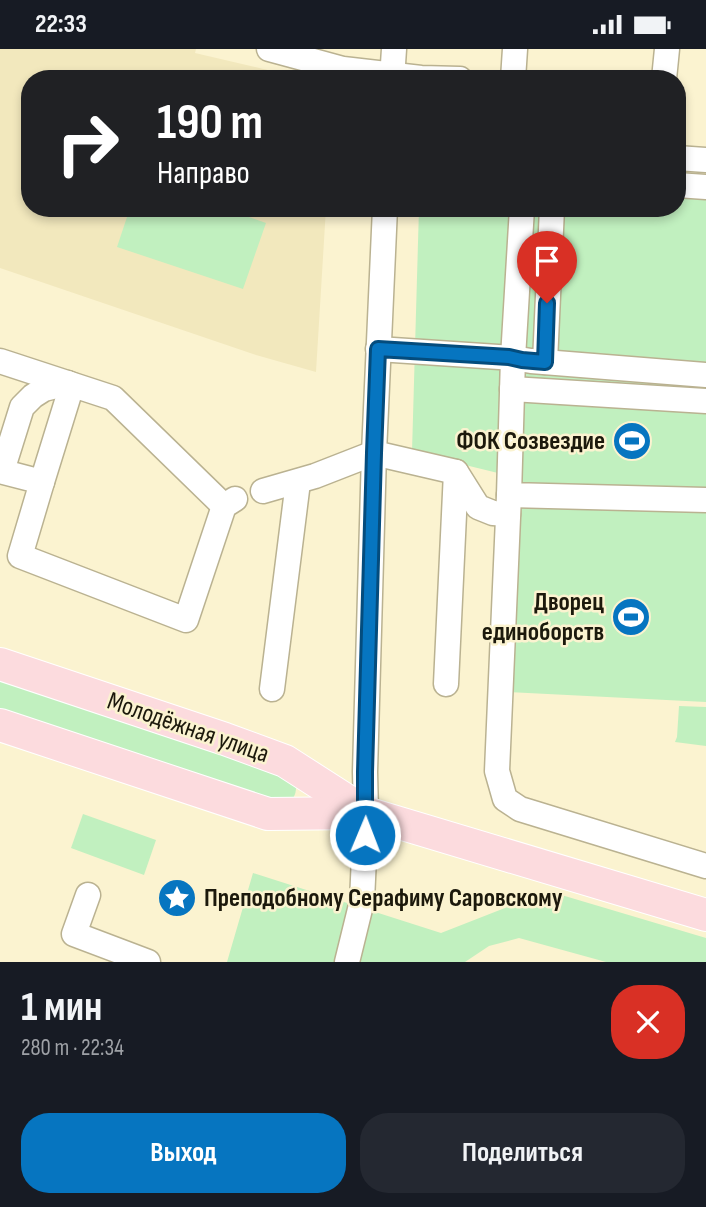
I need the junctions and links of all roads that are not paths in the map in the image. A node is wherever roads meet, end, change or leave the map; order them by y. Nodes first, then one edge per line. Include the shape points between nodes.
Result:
1 (268, 49) edge
2 (394, 49) edge
3 (515, 49) edge
4 (667, 49) edge
5 (349, 70) edge
6 (392, 70) edge
7 (514, 70) edge
8 (665, 70) edge
9 (686, 159) edge
10 (706, 160) edge
11 (686, 186) edge
12 (706, 187) edge
13 (385, 217) edge
14 (521, 217) edge
15 (552, 217) edge
16 (378, 349) junction
17 (513, 358) junction
18 (0, 361) edge
19 (545, 362) junction
20 (706, 375) edge
21 (70, 384) junction
22 (512, 389) junction
23 (706, 401) edge
24 (374, 453) junction
25 (1, 471) edge
26 (456, 472) junction
27 (42, 482) junction
28 (298, 482) junction
29 (263, 491) dead end
30 (706, 500) edge
31 (509, 505) junction
32 (0, 664) edge
33 (446, 684) dead end
34 (272, 689) dead end
35 (0, 725) edge
36 (366, 813) junction
37 (706, 866) edge
38 (88, 895) dead end
39 (706, 915) edge
40 (148, 962) edge
41 (347, 962) edge

1 - 5 street
2 - 6 street
3 - 7 street
4 - 8 street
9 - 10 street
11 - 12 street
13 - 16 street
14 - 17 street
15 - 19 street
16 - 17 street
16 - 24 street
17 - 19 street
17 - 22 street
18 - 21 street
19 - 20 street
21 - 25 street via 44,389 22,407
21 - 27 street
21 - 27 street via 113,398 230,503 186,620 20,556
22 - 23 street
22 - 31 street
24 - 26 street
24 - 28 street
24 - 36 street
25 - 27 street
26 - 31 street via 478,507 493,513
26 - 33 street
28 - 29 street
28 - 34 street
30 - 31 street
31 - 37 street via 497,771 505,799 520,809
32 - 36 main road, Молодёжная улица via 285,761
35 - 36 main road, Молодёжная улица via 268,814
36 - 39 main road, Молодёжная улица
36 - 41 street via 362,901
38 - 40 street via 74,934

